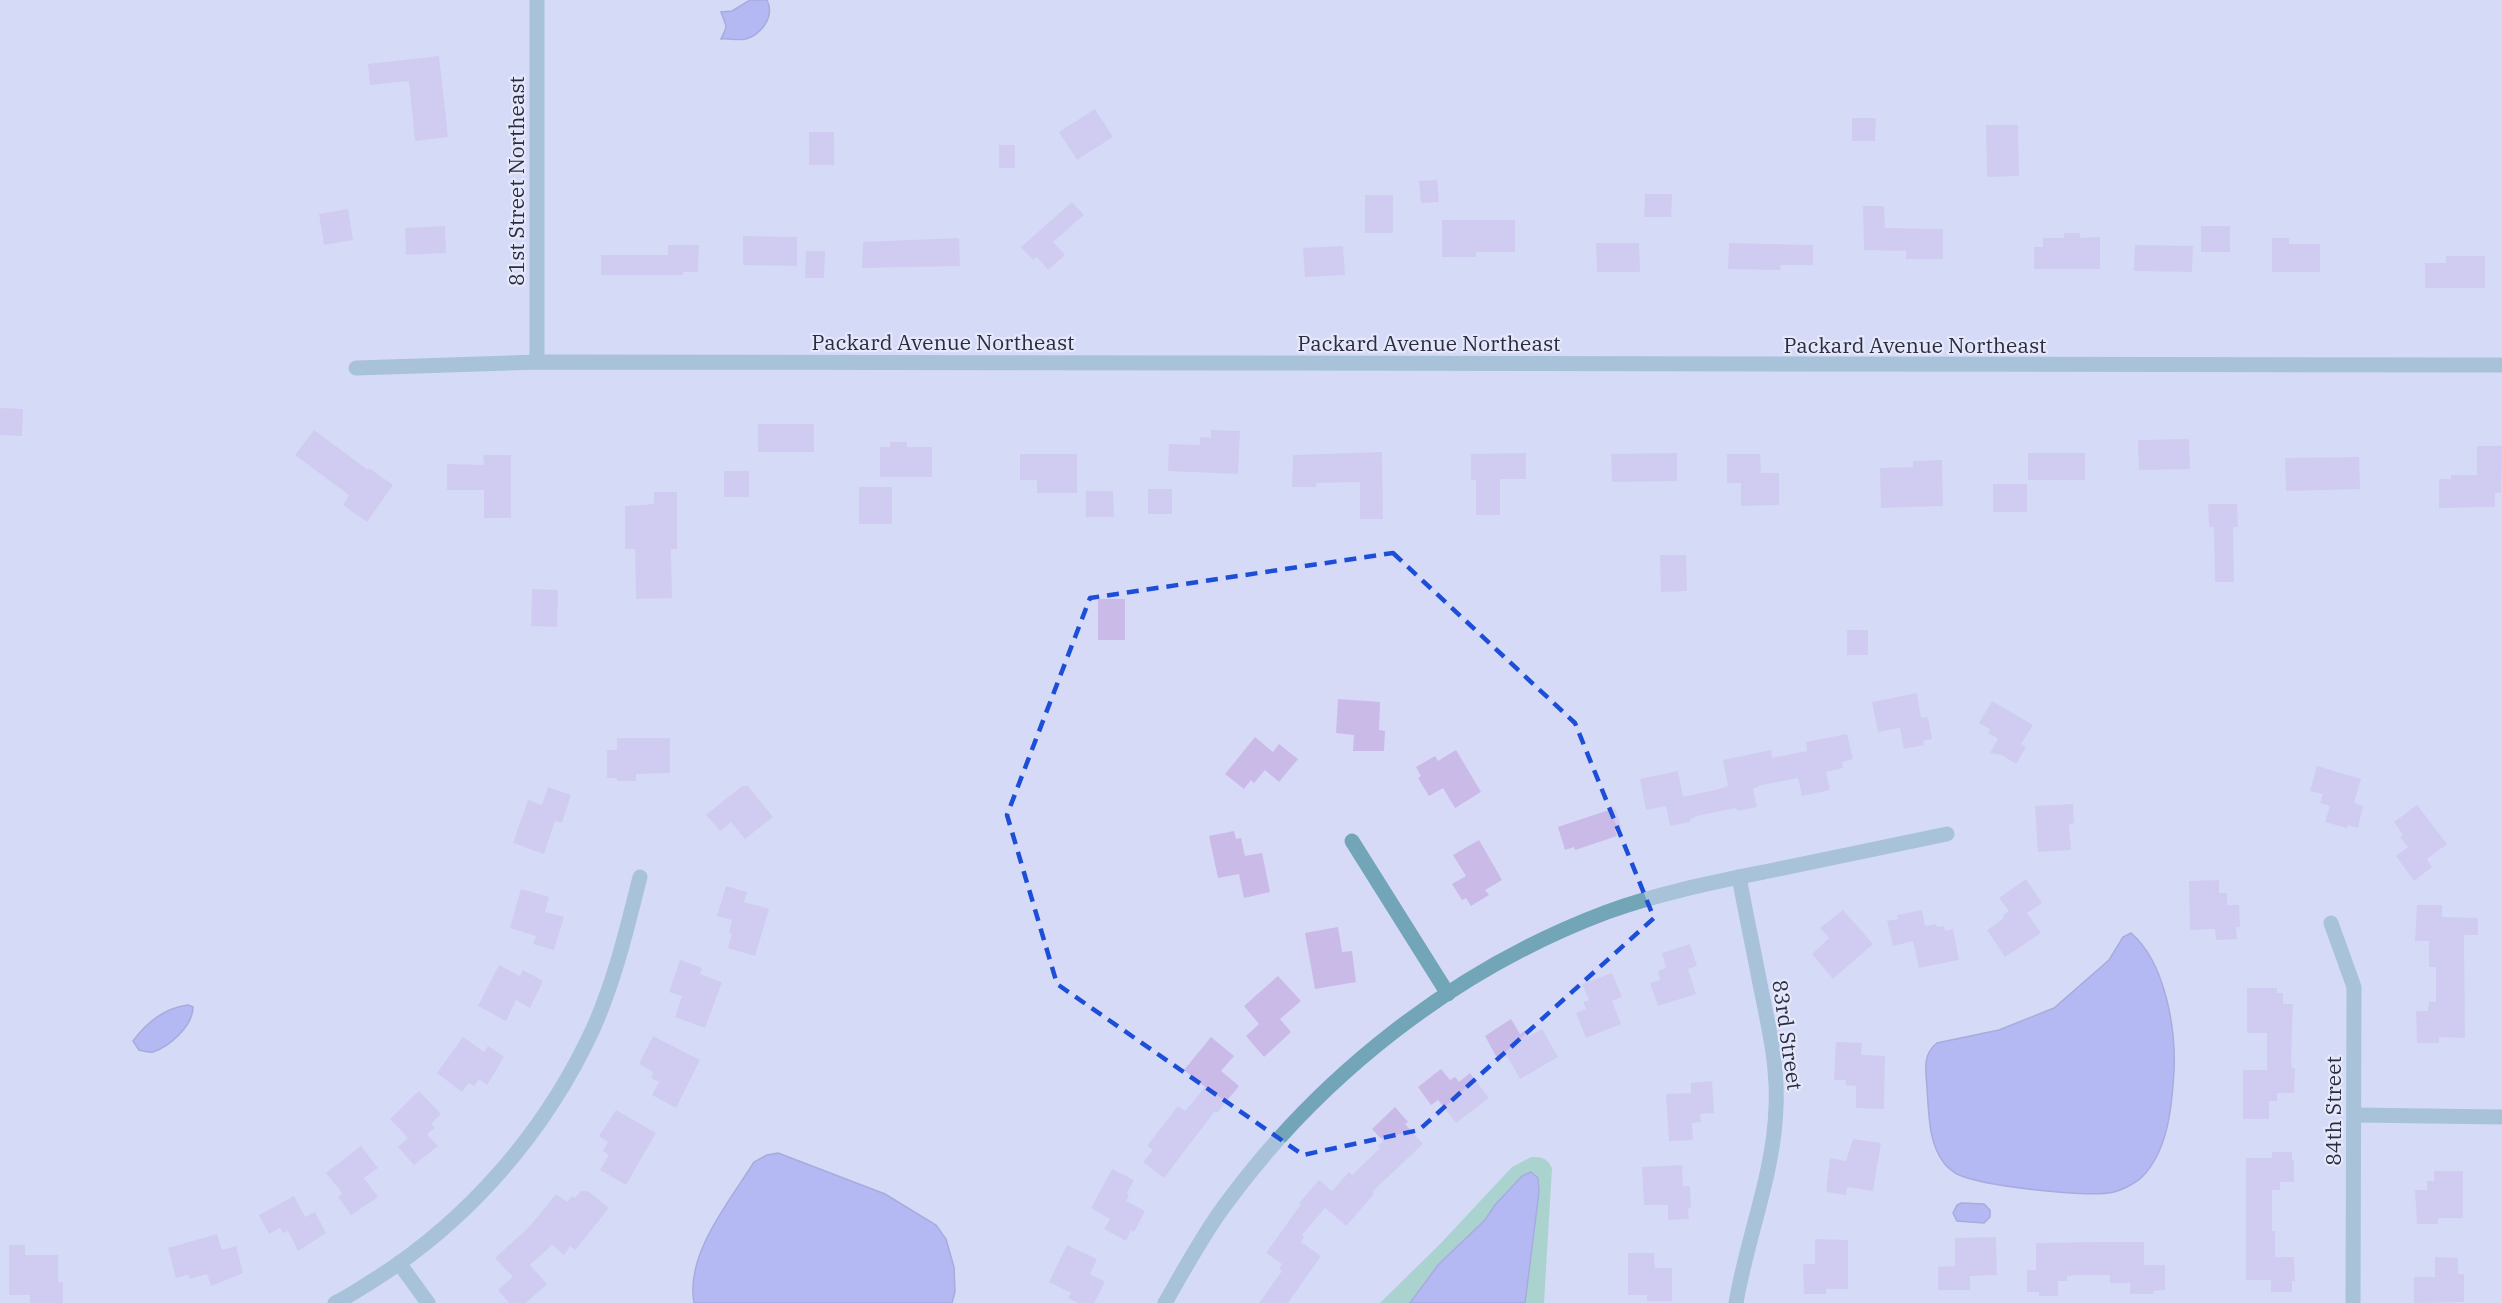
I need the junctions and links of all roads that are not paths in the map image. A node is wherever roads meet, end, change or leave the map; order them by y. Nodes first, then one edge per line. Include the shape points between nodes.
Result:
1 (537, 0) edge
2 (537, 362) junction
3 (2502, 365) edge
4 (356, 368) dead end
5 (1947, 834) dead end
6 (1352, 841) dead end
7 (640, 877) dead end
8 (1739, 877) junction
9 (2331, 923) dead end
10 (1448, 994) junction
11 (2355, 1115) junction
12 (2502, 1117) edge
13 (399, 1263) junction
14 (334, 1303) edge
15 (428, 1303) edge
16 (1166, 1303) edge
17 (1736, 1303) edge
18 (2353, 1303) edge

1 - 2 street, 81st Street Northeast
2 - 3 street, Packard Avenue Northeast
2 - 4 street, Packard Avenue Northeast
5 - 8 street
6 - 10 street
7 - 13 street via 618,960 597,1018 548,1108 487,1187 449,1224
8 - 10 street via 1607,912 1550,936
8 - 17 street, 83rd Street via 1775,1066 1776,1107 1765,1188
9 - 11 street, 84th Street via 2354,987
10 - 16 street via 1363,1056 1277,1143 1225,1205
11 - 12 street
11 - 18 street, 84th Street
13 - 14 street
13 - 15 street

